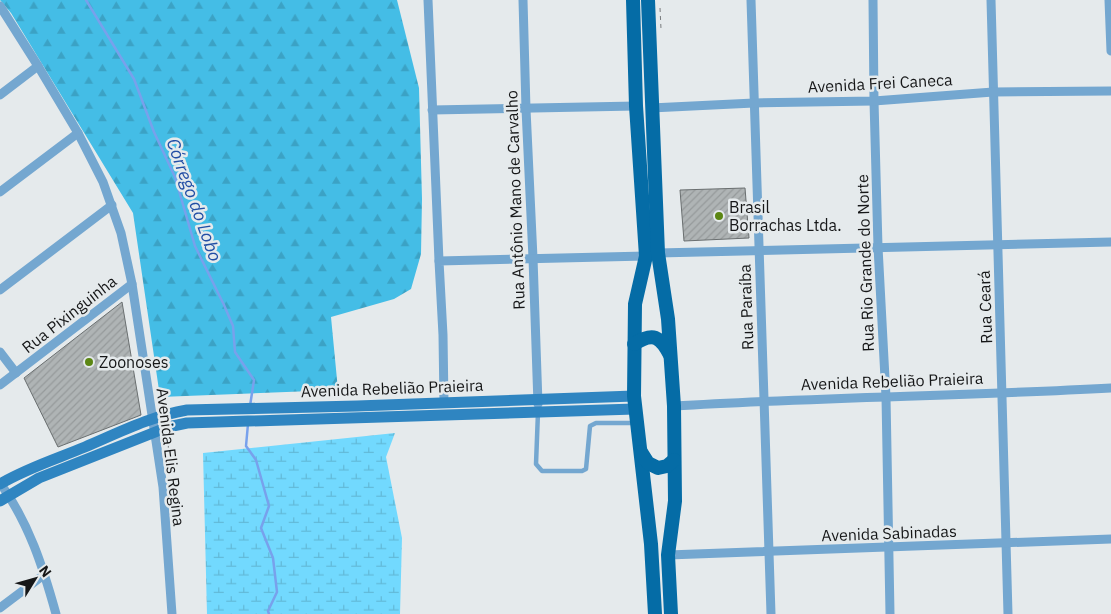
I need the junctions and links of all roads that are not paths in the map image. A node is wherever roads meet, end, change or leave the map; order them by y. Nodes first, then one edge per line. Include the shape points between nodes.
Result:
1 (428, 0) edge
2 (523, 0) edge
3 (633, 0) edge
4 (648, 0) edge
5 (751, 0) edge
6 (873, 0) edge
7 (991, 0) edge
8 (1109, 0) edge
9 (0, 6) edge
10 (1111, 51) edge
11 (38, 66) junction
12 (1111, 91) edge
13 (993, 92) junction
14 (0, 94) edge
15 (874, 101) junction
16 (754, 103) junction
17 (636, 106) junction
18 (651, 108) junction
19 (526, 109) junction
20 (432, 110) junction
21 (78, 132) junction
22 (0, 192) edge
23 (112, 206) junction
24 (1111, 242) edge
25 (998, 244) junction
26 (878, 247) junction
27 (760, 251) junction
28 (652, 255) junction
29 (533, 258) junction
30 (439, 261) junction
31 (132, 284) junction
32 (0, 290) edge
33 (634, 344) junction
34 (0, 352) edge
35 (671, 355) junction
36 (16, 373) junction
37 (0, 385) edge
38 (1111, 388) edge
39 (1003, 394) junction
40 (886, 397) junction
41 (537, 399) junction
42 (764, 401) junction
43 (456, 402) junction
44 (635, 402) junction
45 (444, 403) junction
46 (674, 406) junction
47 (538, 412) junction
48 (457, 414) junction
49 (152, 418) junction
50 (637, 423) junction
51 (118, 432) junction
52 (155, 433) junction
53 (124, 445) junction
54 (640, 451) junction
55 (674, 460) junction
56 (0, 483) edge
57 (4, 498) edge
58 (1111, 539) edge
59 (1007, 544) junction
60 (888, 548) junction
61 (769, 552) junction
62 (668, 555) junction
63 (45, 574) junction
64 (0, 608) edge
65 (56, 614) edge
66 (172, 614) edge
67 (655, 614) edge
68 (671, 614) edge
69 (771, 614) edge
70 (890, 614) edge
71 (1008, 614) edge

1 - 20 street
2 - 19 street, Rua Antônio Mano de Carvalho
3 - 17 main road
4 - 18 main road
5 - 16 street, Rua Paraíba
6 - 15 street, Rua Rio Grande do Norte
7 - 13 street, Rua Ceará
8 - 10 street
9 - 11 street, Avenida Elis Regina
11 - 14 street
11 - 21 street, Avenida Elis Regina
12 - 13 street, Avenida Frei Caneca
13 - 15 street, Avenida Frei Caneca
13 - 25 street, Rua Ceará
15 - 16 street, Avenida Frei Caneca
15 - 26 street, Rua Rio Grande do Norte
16 - 18 street, Avenida Frei Caneca
16 - 27 street, Rua Paraíba
17 - 19 street
17 - 28 main road
18 - 28 main road
19 - 20 street
19 - 29 street, Rua Antônio Mano de Carvalho
20 - 30 street
21 - 22 street
21 - 23 street, Avenida Elis Regina
23 - 31 street, Avenida Elis Regina
23 - 32 street
24 - 25 street
25 - 26 street
25 - 39 street, Rua Ceará
26 - 27 street
26 - 40 street, Rua Rio Grande do Norte
27 - 28 street
27 - 42 street, Rua Paraíba
28 - 29 street
28 - 33 main road via 635,304
28 - 35 main road via 668,319
29 - 30 street
29 - 41 street, Rua Antônio Mano de Carvalho
30 - 45 street
31 - 36 street, Rua Pixinguinha
31 - 49 street, Avenida Elis Regina
33 - 35 main road via 644,337 657,338
33 - 44 main road
34 - 36 street
35 - 46 main road
36 - 37 street, Rua Pixinguinha
38 - 39 street, Avenida Rebelião Praieira
39 - 40 street, Avenida Rebelião Praieira
39 - 59 street, Rua Ceará
40 - 42 street, Avenida Rebelião Praieira
40 - 60 street, Rua Rio Grande do Norte
41 - 43 street, Avenida Rebelião Praieira
41 - 44 street, Avenida Rebelião Praieira
41 - 47 street, Rua Antônio Mano de Carvalho
42 - 46 street, Avenida Rebelião Praieira
42 - 61 street, Rua Paraíba
43 - 45 street, Avenida Rebelião Praieira
43 - 48 street
44 - 47 street, Avenida Rebelião Praieira
44 - 50 main road
45 - 49 street, Avenida Rebelião Praieira via 187,410
46 - 55 main road
47 - 48 street, Avenida Rebelião Praieira
47 - 50 lane via 536,464 542,471 586,469 590,426 596,423
48 - 52 street, Avenida Rebelião Praieira via 249,420 187,424
49 - 51 street, Avenida Rebelião Praieira
49 - 52 street, Avenida Elis Regina
50 - 54 main road
51 - 53 street
51 - 56 street, Avenida Rebelião Praieira
52 - 53 street, Avenida Rebelião Praieira
52 - 66 street, Avenida Elis Regina via 163,487
53 - 57 street, Avenida Rebelião Praieira via 39,478
54 - 55 main road via 648,463 658,468
54 - 67 main road
55 - 62 main road via 674,501
56 - 57 street
57 - 63 street via 35,545
58 - 59 street, Avenida Sabinadas
59 - 60 street, Avenida Sabinadas
59 - 71 street, Rua Ceará
60 - 61 street, Avenida Sabinadas
60 - 70 street, Rua Rio Grande do Norte
61 - 62 street, Avenida Sabinadas
61 - 69 street, Rua Paraíba
62 - 68 main road
63 - 64 street
63 - 65 street

